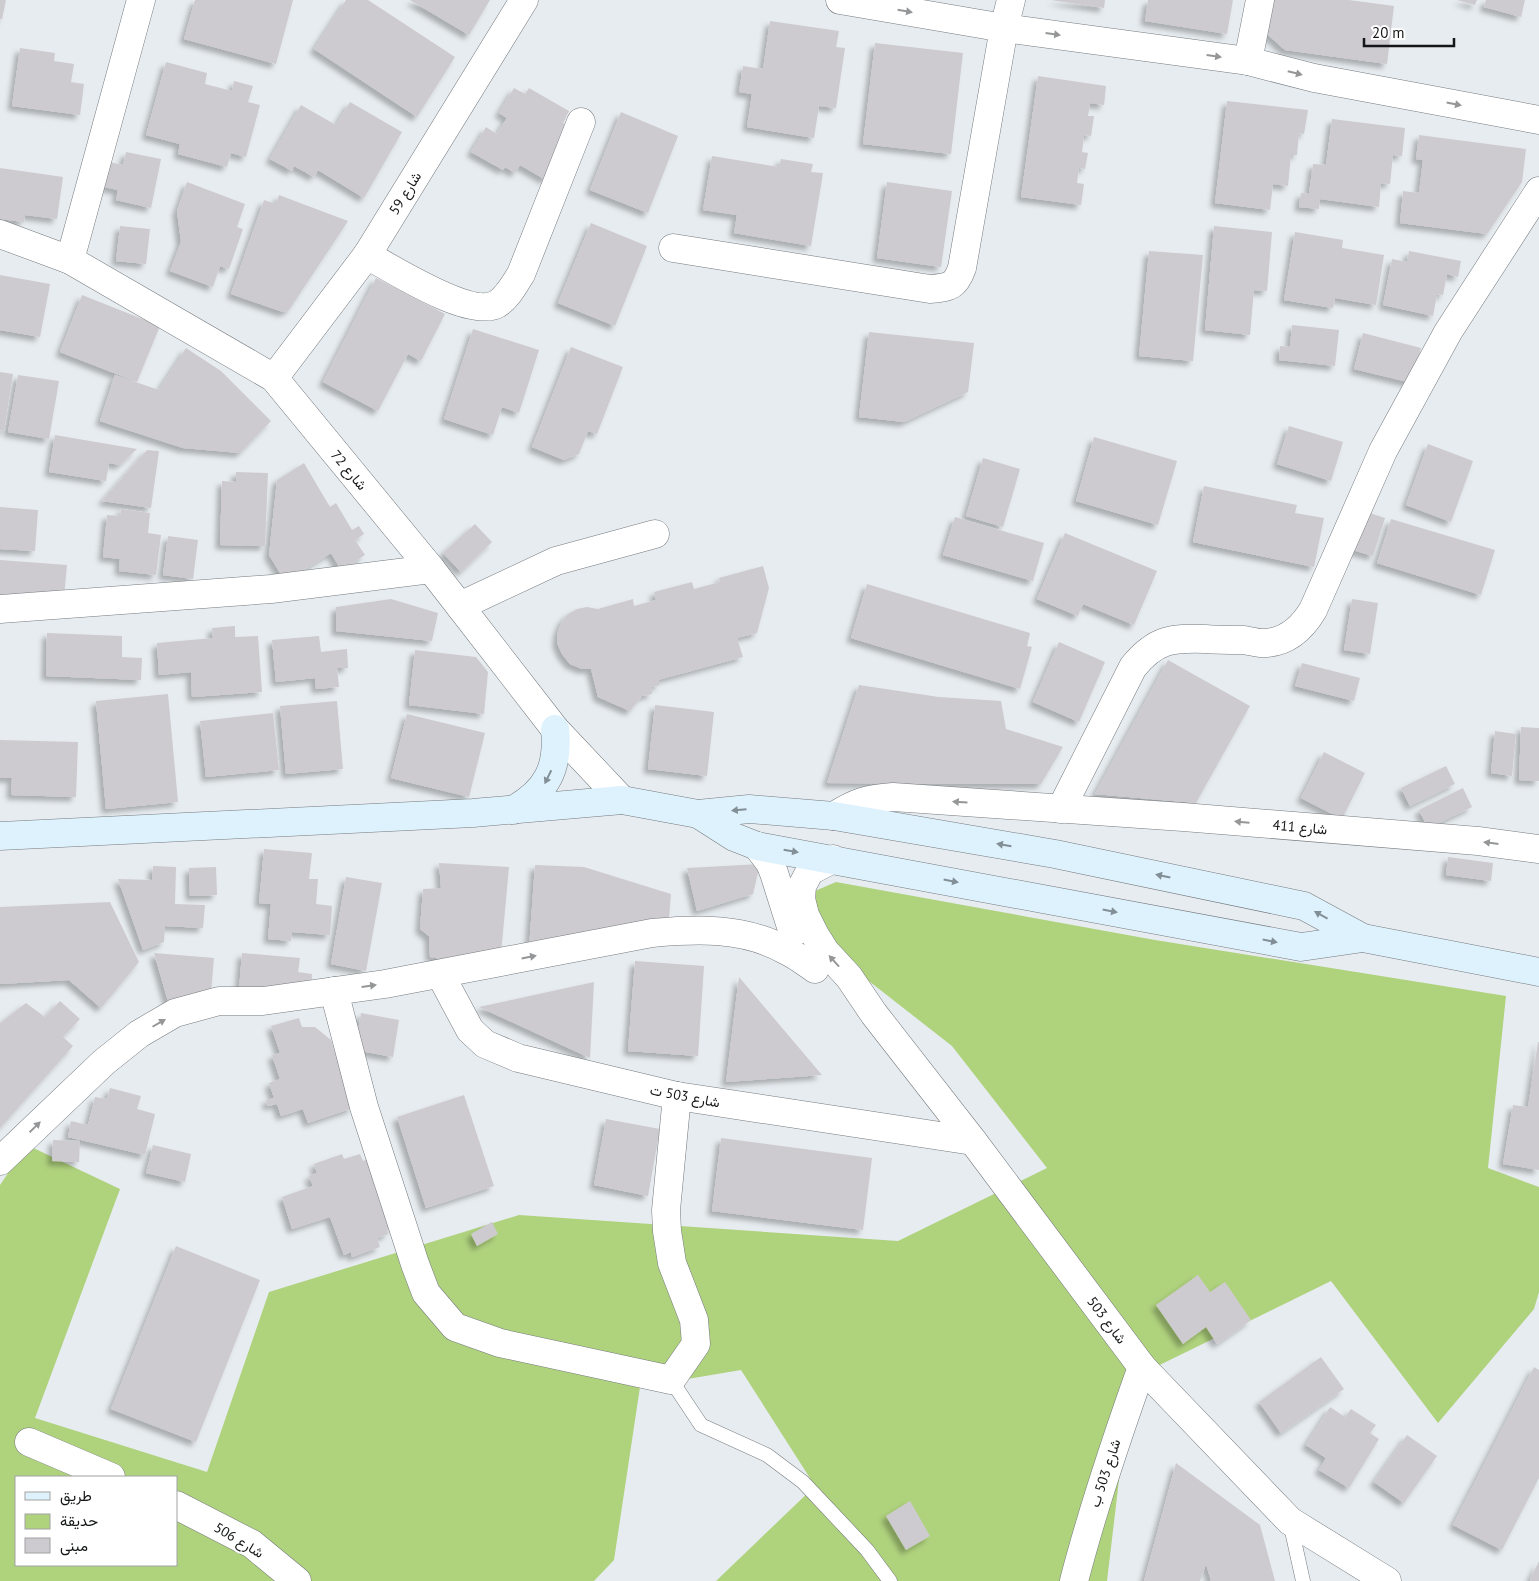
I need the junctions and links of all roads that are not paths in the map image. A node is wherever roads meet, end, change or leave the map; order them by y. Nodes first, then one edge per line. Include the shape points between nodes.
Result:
1 (141, 0) edge
2 (524, 0) edge
3 (840, 0) edge
4 (1011, 0) edge
5 (1260, 0) edge
6 (1004, 28) junction
7 (1248, 61) junction
8 (1539, 120) edge
9 (581, 122) dead end
10 (1539, 190) edge
11 (0, 234) edge
12 (673, 248) dead end
13 (367, 255) junction
14 (70, 260) junction
15 (274, 378) junction
16 (655, 534) dead end
17 (431, 569) junction
18 (460, 606) junction
19 (0, 608) edge
20 (555, 729) junction
21 (622, 800) junction
22 (1061, 809) junction
23 (513, 810) junction
24 (698, 814) junction
25 (834, 816) junction
26 (0, 836) edge
27 (756, 846) junction
28 (1539, 848) edge
29 (833, 859) junction
30 (1363, 938) junction
31 (815, 969) junction
32 (1539, 972) edge
33 (440, 974) junction
34 (334, 991) junction
35 (874, 1014) junction
36 (677, 1096) junction
37 (973, 1142) junction
38 (0, 1161) edge
39 (1142, 1367) junction
40 (671, 1380) junction
41 (29, 1442) dead end
42 (109, 1476) edge
43 (178, 1506) edge
44 (1290, 1521) junction
45 (296, 1581) edge
46 (890, 1581) edge
47 (1074, 1581) edge
48 (1303, 1581) edge
49 (1387, 1581) edge

1 - 14 street
2 - 13 street, شارع 59
3 -> 6 street
4 - 6 street
5 - 7 street
6 -> 7 street
6 - 12 street via 962,268 957,282 948,288 930,289
7 -> 8 street via 1314,78
9 - 13 street via 521,274 507,296 495,305 479,307 448,298
10 - 22 street via 1448,332 1383,451 1306,622 1291,635 1273,642 1183,638 1168,640 1143,655 1133,667
11 - 14 street, شارع 72
13 - 15 street, شارع 59
14 - 15 street, شارع 72
15 - 17 street, شارع 72
16 - 18 street via 556,561
17 - 18 street, شارع 72
17 - 19 street via 271,590
18 - 20 street, شارع 72
20 - 21 street, شارع 72
20 -> 23 main road via 557,746 549,778 528,802
21 - 23 main road
21 - 24 main road
22 -> 25 street, شارع 411 via 893,797 862,801
28 -> 22 street, شارع 411
23 - 26 main road
25 -> 24 main road via 749,809
24 - 27 main road via 734,837
30 -> 25 main road via 1304,906 1055,854
27 -> 29 main road
27 - 31 street via 770,863 798,944
29 -> 30 main road via 1301,946
35 -> 29 street via 825,951 805,915 801,899 805,878 810,871
30 - 32 main road
33 -> 31 street via 652,933 696,929 762,939
31 - 35 street
34 -> 33 street
33 - 36 street, شارع 503 ت via 470,1030 484,1044 518,1058
38 -> 34 street via 104,1062 139,1034 175,1014 219,1001 263,1001
34 - 40 street via 364,1107 415,1264 426,1293 455,1327 500,1343
35 - 37 street, شارع 503
36 - 37 street, شارع 503 ت
36 - 40 street via 666,1210 667,1231 672,1263 694,1320 696,1344
37 - 39 street, شارع 503
39 - 44 street, شارع 503
39 - 47 street, شارع 503 ب via 1103,1479
40 - 46 lane via 701,1425 767,1455 803,1482 867,1550
41 - 42 street
43 - 45 street, شارع 506 via 252,1544
44 - 48 lane
44 - 49 street, شارع 503

